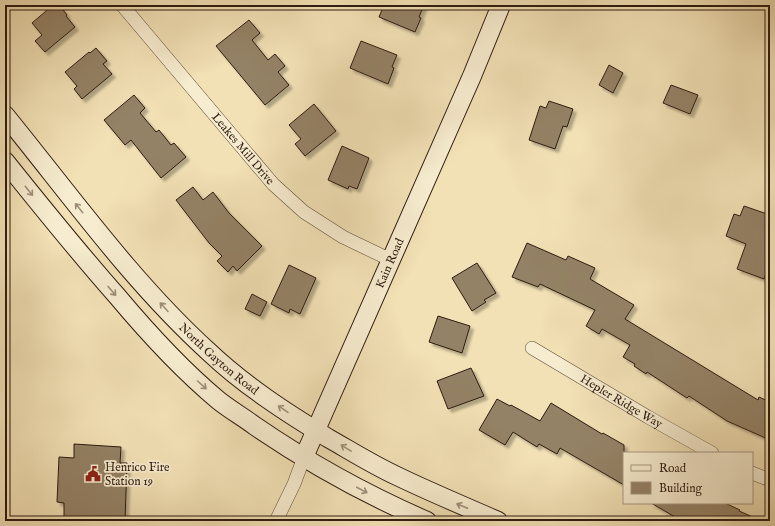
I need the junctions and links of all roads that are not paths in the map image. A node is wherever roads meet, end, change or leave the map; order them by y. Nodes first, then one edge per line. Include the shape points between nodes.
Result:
1 (122, 5) edge
2 (501, 5) edge
3 (5, 115) edge
4 (5, 161) edge
5 (391, 260) junction
6 (532, 348) dead end
7 (316, 430) junction
8 (710, 452) edge
9 (304, 457) junction
10 (753, 472) edge
11 (770, 480) edge
12 (276, 521) edge
13 (427, 521) edge
14 (498, 521) edge

1 - 5 street, Leakes Mill Drive via 273,184 304,212 343,237
2 - 5 main road, Kain Road
7 -> 3 main road, North Gayton Road via 237,376 180,324 106,241
4 -> 9 main road via 100,277 177,363 219,401
5 - 7 main road, Kain Road
6 - 8 street, Hepler Ridge Way
7 - 9 main road, Kain Road
14 -> 7 main road, North Gayton Road via 396,476
9 - 12 street, Kain Road
9 -> 13 main road via 368,493
10 - 11 street

